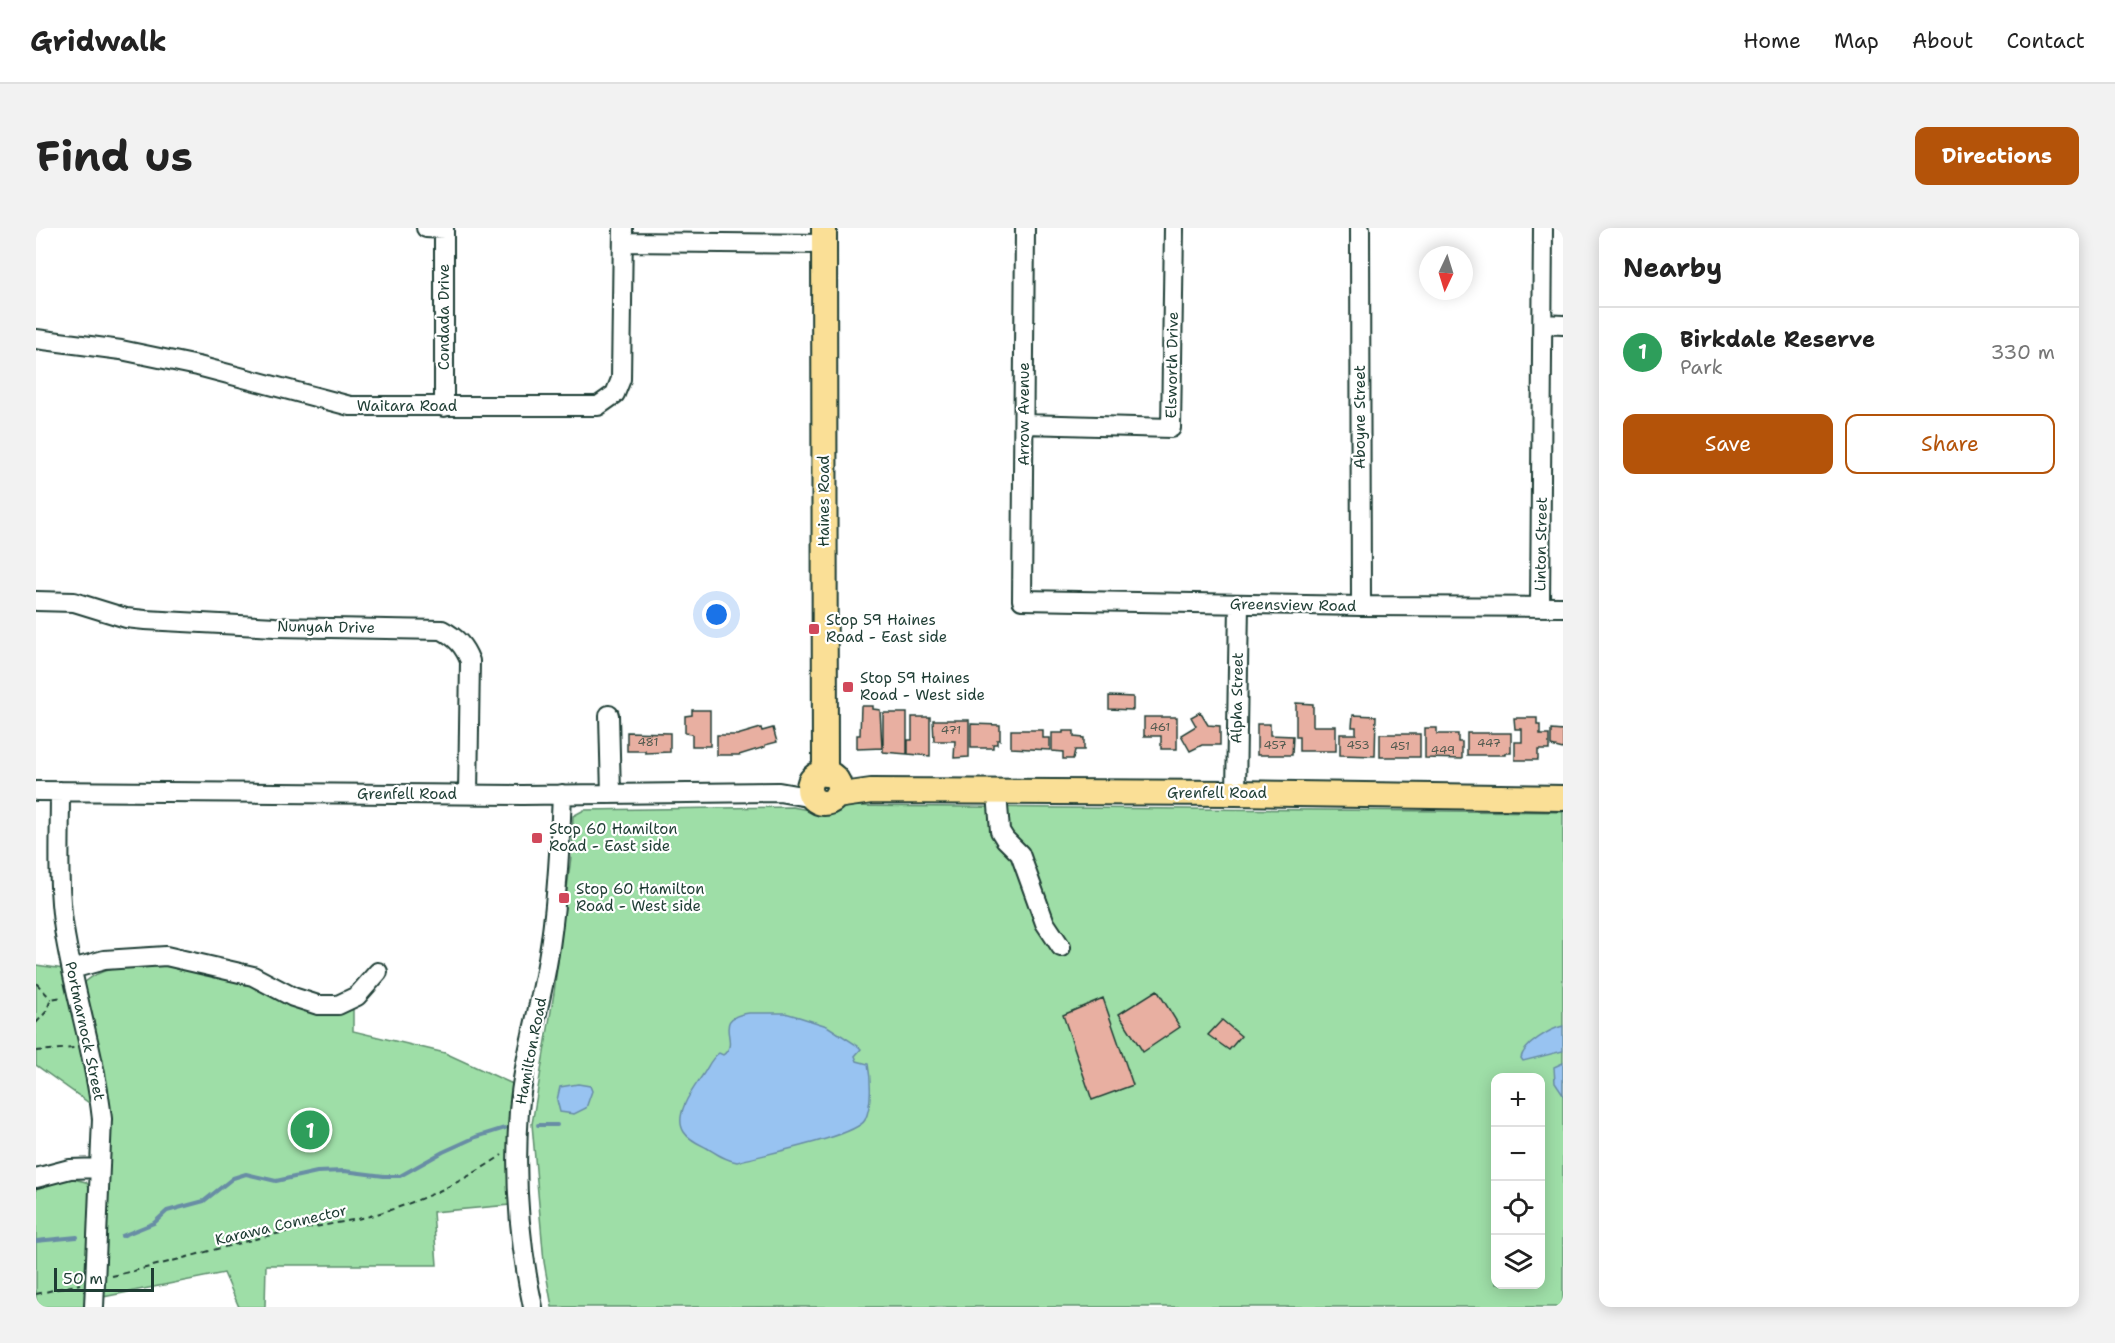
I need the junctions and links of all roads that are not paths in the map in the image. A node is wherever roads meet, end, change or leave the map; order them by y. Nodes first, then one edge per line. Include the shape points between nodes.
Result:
1 (426, 228) edge
2 (1024, 228) edge
3 (1174, 228) edge
4 (1360, 228) edge
5 (1543, 228) edge
6 (444, 229) edge
7 (623, 235) edge
8 (824, 236) edge
9 (1543, 324) junction
10 (1563, 325) edge
11 (36, 339) edge
12 (444, 407) junction
13 (1025, 424) junction
14 (1022, 600) joint
15 (36, 601) edge
16 (1239, 604) junction
17 (1361, 606) junction
18 (1540, 607) junction
19 (1563, 608) edge
20 (609, 716) dead end
21 (824, 787) junction
22 (36, 791) edge
23 (60, 791) junction
24 (997, 793) junction
25 (1236, 793) junction
26 (468, 794) junction
27 (562, 794) junction
28 (611, 794) junction
29 (1563, 798) edge
30 (1061, 947) dead end
31 (72, 969) junction
32 (378, 972) dead end
33 (100, 1168) junction
34 (36, 1178) edge
35 (94, 1307) edge
36 (533, 1307) edge

1 - 6 street
2 - 13 street, Arrow Avenue
3 - 13 street, Elsworth Drive via 1171,428
4 - 17 street, Aboyne Street
5 - 9 street, Linton Street
6 - 12 street, Condada Drive
7 - 8 street
7 - 12 street, Waitara Road via 621,379 615,394 598,406
8 - 21 main road, Haines Road
9 - 10 street
9 - 18 street, Linton Street
11 - 12 street, Waitara Road via 198,366 350,406
13 - 14 street, Arrow Avenue
14 - 16 street, Greensview Road
15 - 26 street, Nunyah Drive via 74,602 145,620 442,630 464,646 470,661
16 - 17 street, Greensview Road
16 - 25 street, Alpha Street
17 - 18 street, Greensview Road
18 - 19 street, Greensview Road
20 - 28 street
21 - 24 main road, Grenfell Road via 871,792
21 - 28 street, Grenfell Road via 779,792
22 - 23 street, Grenfell Road
23 - 26 street, Grenfell Road
23 - 31 street, Portmarnock Street via 61,902
24 - 25 main road, Grenfell Road
24 - 30 street via 1000,831 1020,854 1045,923
25 - 29 main road, Grenfell Road
26 - 27 street, Grenfell Road
27 - 28 street, Grenfell Road
27 - 36 street, Hamilton Road via 549,956 519,1109 520,1230
31 - 32 street via 104,960 166,956 253,976 292,997 318,1005 338,1005 357,996
31 - 33 street, Portmarnock Street via 99,1089
33 - 34 street via 70,1169
33 - 35 street, Portmarnock Street

